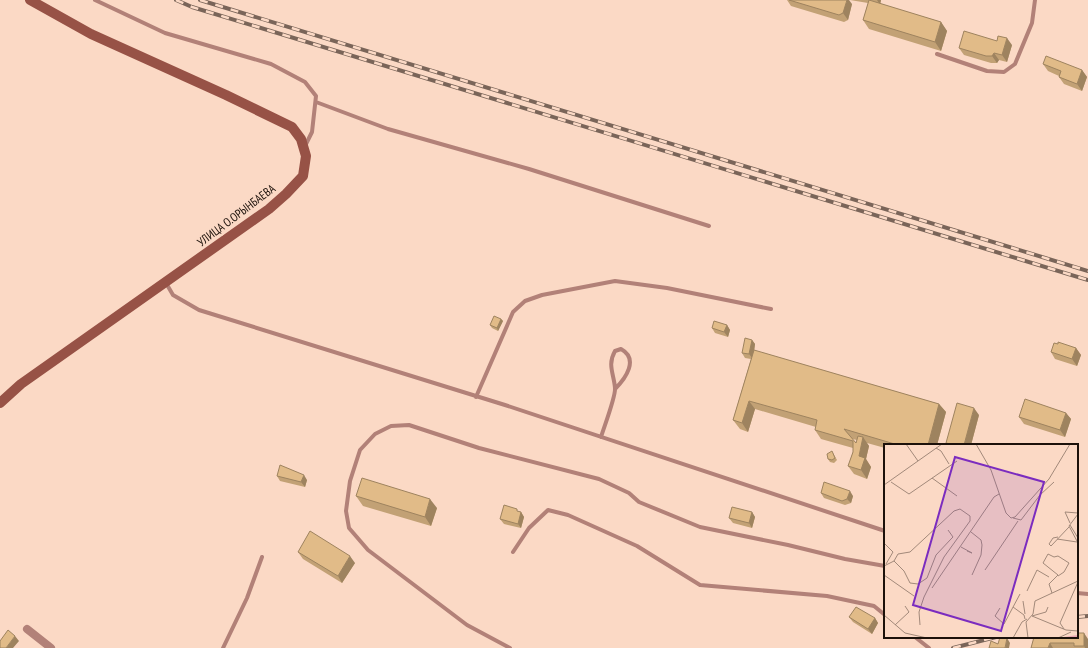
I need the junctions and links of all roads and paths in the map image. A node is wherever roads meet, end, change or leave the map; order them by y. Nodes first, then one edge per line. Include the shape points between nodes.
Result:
1 (30, 0) edge
2 (95, 0) edge
3 (1035, 0) edge
4 (937, 54) dead end
5 (316, 102) junction
6 (304, 148) junction
7 (709, 226) dead end
8 (166, 283) junction
9 (771, 309) dead end
10 (615, 389) junction
11 (476, 397) junction
12 (0, 403) edge
13 (601, 437) junction
14 (884, 531) edge
15 (513, 552) dead end
16 (262, 557) dead end
17 (884, 566) edge
18 (1078, 593) edge
19 (1088, 594) edge
20 (884, 614) edge
21 (27, 629) dead end
22 (916, 638) edge
23 (51, 648) edge
24 (223, 648) edge
25 (510, 648) edge
26 (929, 648) edge

1 - 6 street, УЛИЦА О.ОРЫНБАЕВА via 91,34 292,127
2 - 5 lane via 165,32 271,64 305,82 316,96
3 - 4 lane via 1032,23 1015,64 1004,72 987,71
5 - 6 lane via 312,132
5 - 7 lane via 388,129 529,169
6 - 8 street, УЛИЦА О.ОРЫНБАЕВА via 306,156 303,176 286,194
8 - 11 lane via 173,295 199,310
8 - 12 street, УЛИЦА О.ОРЫНБАЕВА via 21,384
9 - 11 lane via 667,288 615,281 542,295 525,301 513,312
10 - 10 lane via 610,365 615,351 621,349 630,359 628,373
10 - 13 lane
11 - 13 lane
13 - 14 lane
15 - 20 lane via 529,528 548,510 568,515 637,546 700,585 827,596 874,606
16 - 24 lane
17 - 25 lane via 700,527 638,502 629,493 599,480 479,448 409,425 391,426 374,434 360,450 350,481 346,511 349,528 368,550 467,625
18 - 19 lane
21 - 23 street
22 - 26 lane

